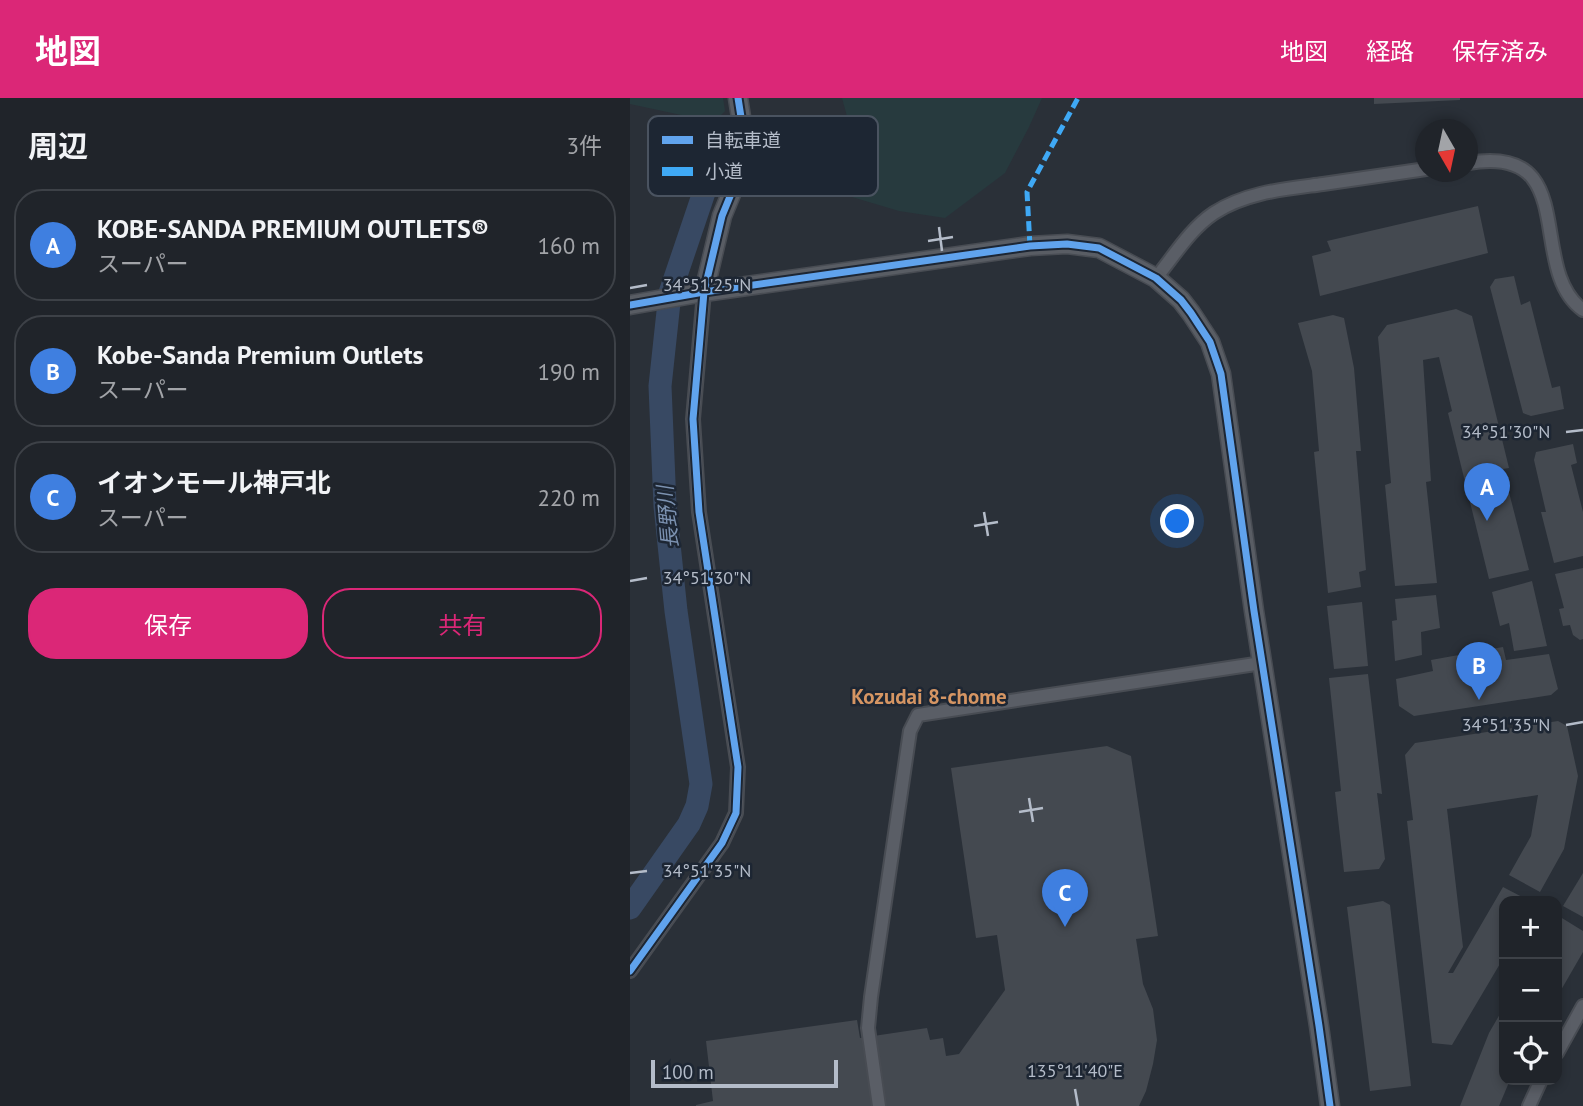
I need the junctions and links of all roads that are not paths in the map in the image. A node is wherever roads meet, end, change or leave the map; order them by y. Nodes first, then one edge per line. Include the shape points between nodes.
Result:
1 (738, 98) edge
2 (741, 116) edge
3 (1478, 161) edge
4 (1415, 171) edge
5 (730, 196) edge
6 (1156, 278) junction
7 (704, 292) junction
8 (630, 305) edge
9 (1583, 310) edge
10 (1262, 663) junction
11 (630, 971) edge
12 (1583, 1006) edge
13 (1562, 1044) edge
14 (1539, 1085) edge
15 (879, 1106) edge
16 (1329, 1106) edge
17 (1530, 1106) edge

1 - 2 street
3 - 9 street via 1500,160 1521,167 1543,188 1564,287
4 - 6 street via 1245,198 1199,225
5 - 7 street
6 - 7 street via 1099,248 1067,244
6 - 10 street via 1191,313 1210,342 1221,374
7 - 8 street
7 - 11 street via 694,419 699,512 738,767 736,813 722,843
10 - 15 street via 918,715 910,730 871,997 868,1028
10 - 16 street
12 - 13 street
14 - 17 street

